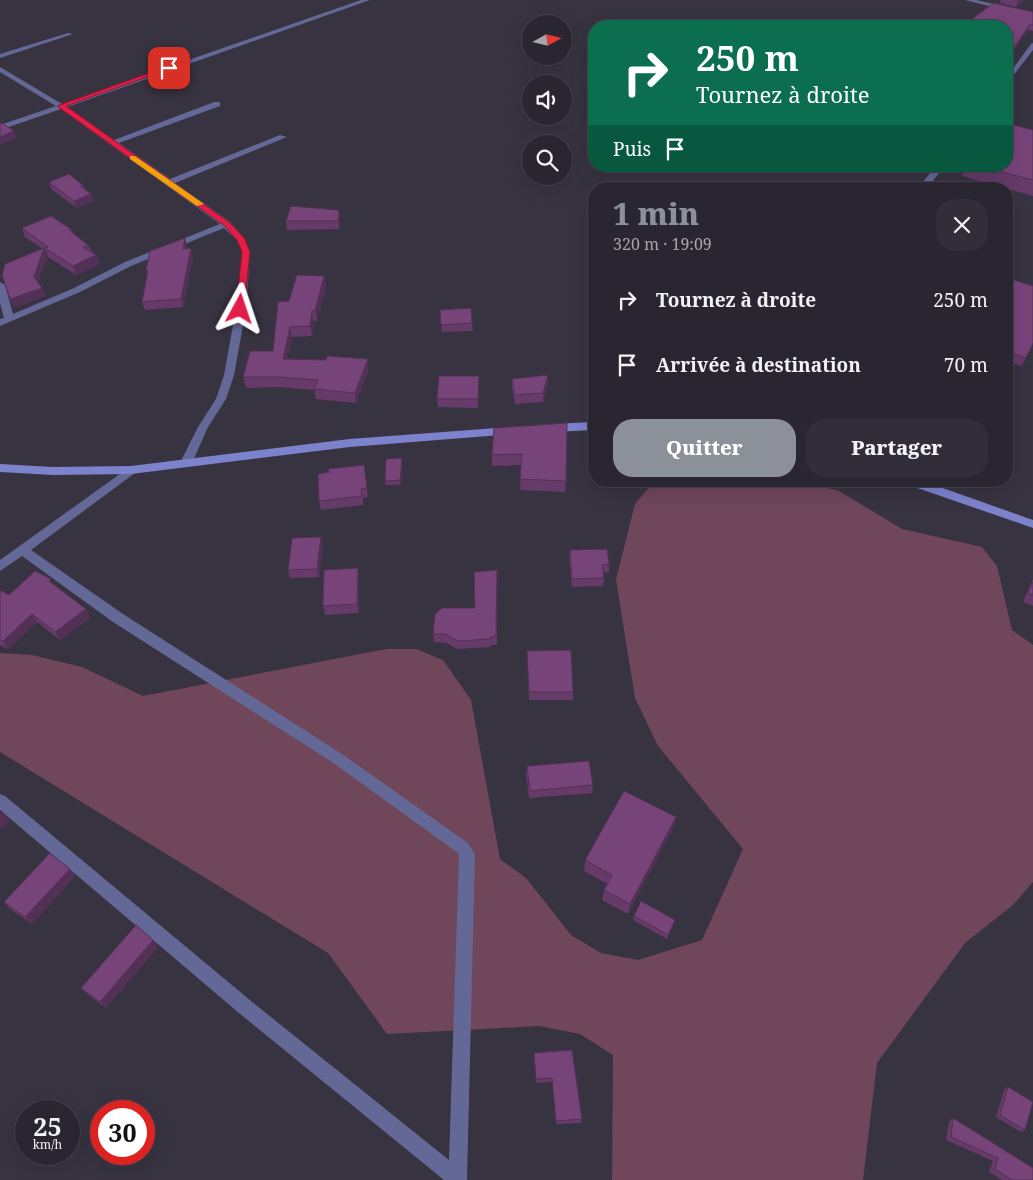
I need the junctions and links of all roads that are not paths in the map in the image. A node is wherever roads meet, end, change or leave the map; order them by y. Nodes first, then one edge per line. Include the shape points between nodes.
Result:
1 (367, 0) edge
2 (968, 0) edge
3 (1033, 15) edge
4 (70, 34) dead end
5 (1033, 45) edge
6 (0, 56) edge
7 (0, 69) edge
8 (1013, 73) edge
9 (218, 104) dead end
10 (61, 106) junction
11 (0, 128) edge
12 (283, 137) dead end
13 (113, 143) junction
14 (936, 172) edge
15 (168, 182) junction
16 (928, 182) edge
17 (228, 224) junction
18 (0, 285) edge
19 (4, 321) edge
20 (588, 426) edge
21 (543, 429) edge
22 (524, 430) edge
23 (186, 462) junction
24 (0, 468) edge
25 (131, 470) junction
26 (927, 487) edge
27 (1033, 524) edge
28 (22, 550) junction
29 (0, 566) edge
30 (0, 801) edge
31 (458, 1179) edge

1 - 10 street
2 - 3 street
4 - 6 street
5 - 8 street
7 - 10 street
9 - 13 street
10 - 11 street
10 - 13 street
12 - 15 street
13 - 15 street
14 - 16 street
15 - 17 street
17 - 19 street via 128,264
17 - 23 street via 241,239 246,252 236,337 226,387
18 - 19 street
20 - 21 main road
22 - 23 main road via 350,443
23 - 25 main road
24 - 25 main road
25 - 28 street
26 - 27 main road
28 - 29 street
28 - 31 street via 118,618 336,758 463,848 467,854
30 - 31 street via 245,1007

